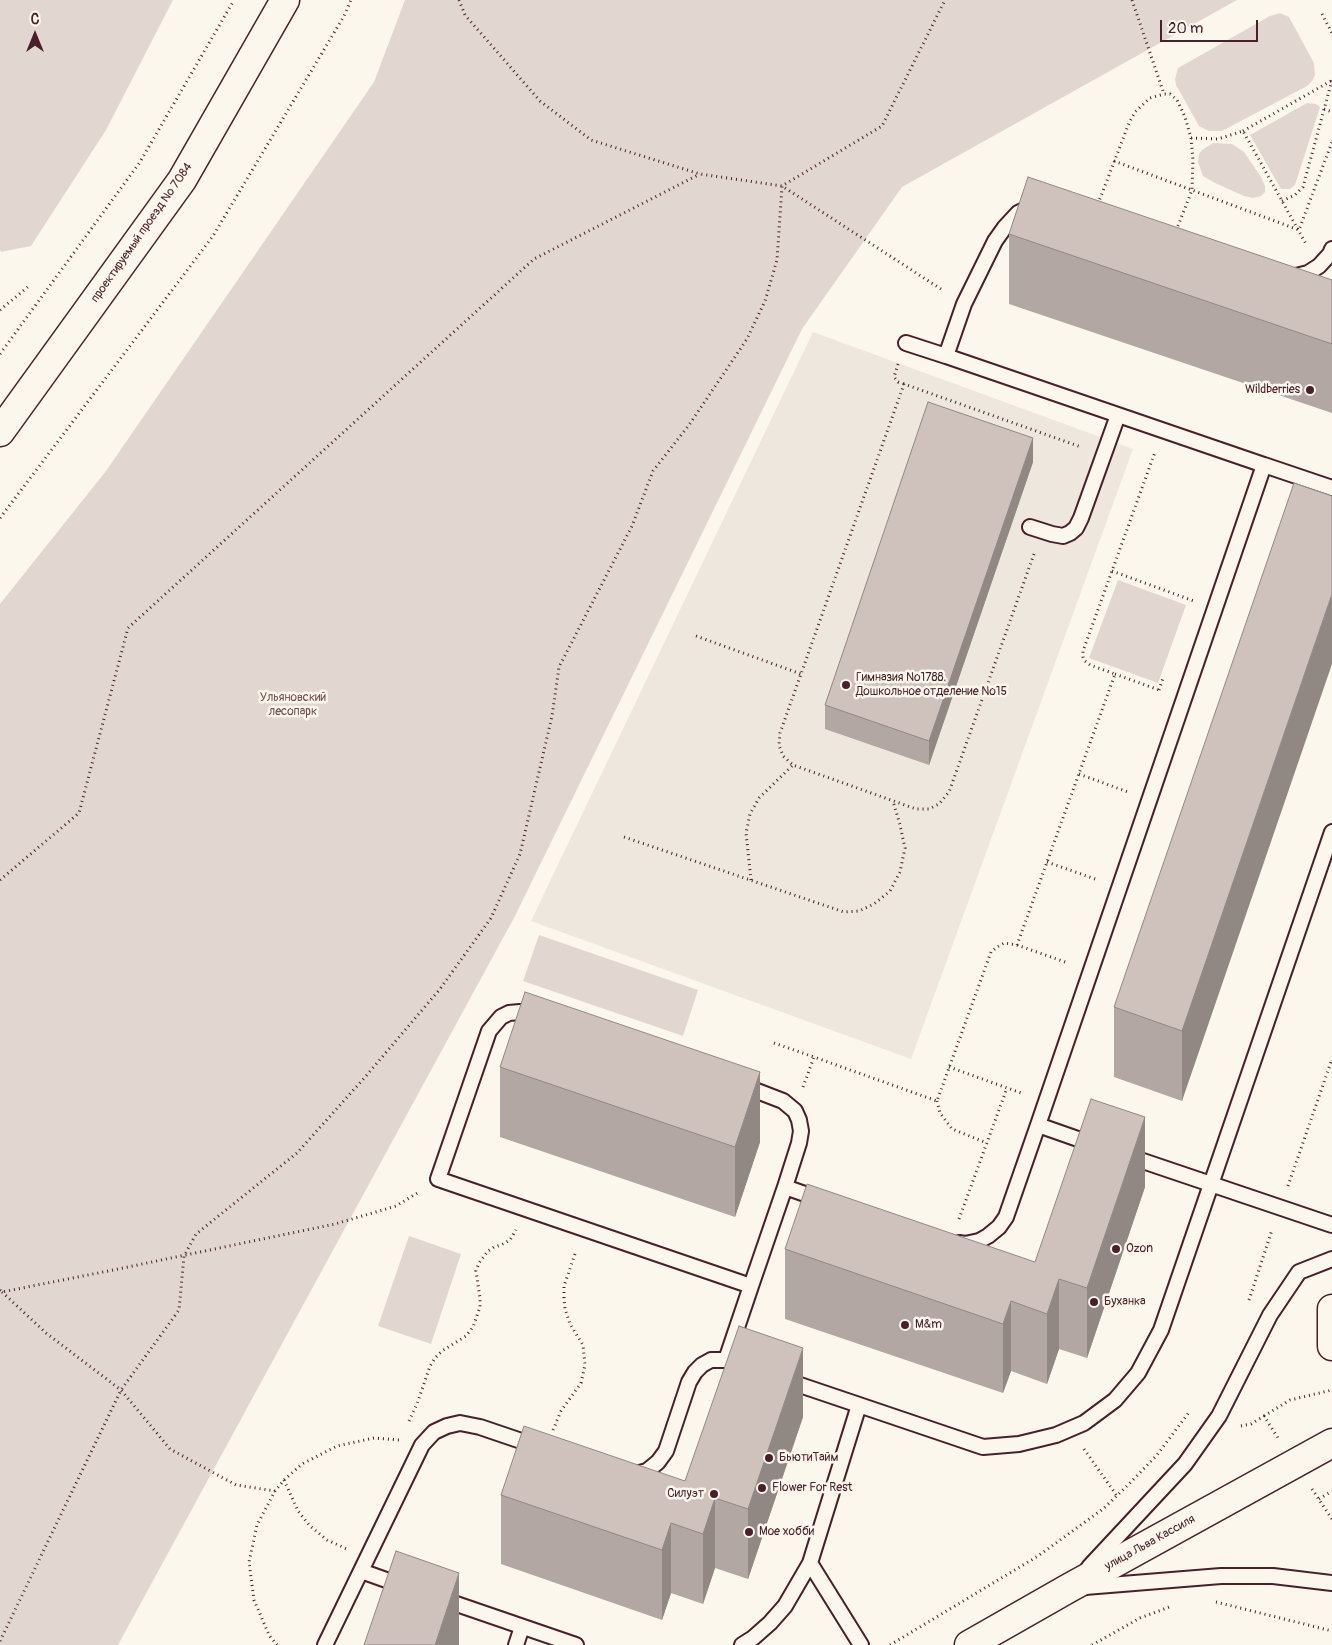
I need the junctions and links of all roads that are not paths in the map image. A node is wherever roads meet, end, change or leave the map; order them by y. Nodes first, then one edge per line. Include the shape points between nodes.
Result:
1 (285, 0) edge
2 (1044, 202) edge
3 (1332, 249) edge
4 (1278, 277) edge
5 (906, 343) dead end
6 (946, 356) junction
7 (1118, 415) junction
8 (0, 432) edge
9 (1264, 465) junction
10 (1332, 488) edge
11 (1036, 530) road end
12 (1332, 832) edge
13 (549, 1019) edge
14 (732, 1082) edge
15 (1038, 1125) junction
16 (1211, 1184) junction
17 (785, 1187) junction
18 (838, 1205) edge
19 (1332, 1225) edge
20 (947, 1242) edge
21 (1332, 1259) edge
22 (751, 1286) junction
23 (1332, 1309) edge
24 (1332, 1346) edge
25 (726, 1360) junction
26 (752, 1369) edge
27 (779, 1378) edge
28 (859, 1405) junction
29 (1332, 1443) edge
30 (546, 1450) edge
31 (616, 1474) edge
32 (810, 1563) junction
33 (361, 1572) junction
34 (1332, 1583) edge
35 (1069, 1588) junction
36 (415, 1590) edge
37 (433, 1596) edge
38 (522, 1627) junction
39 (325, 1645) edge
40 (516, 1645) edge
41 (576, 1645) edge
42 (742, 1645) edge
43 (861, 1645) edge
44 (969, 1645) edge

1 - 8 street, проектируемый проезд № 7084 via 182,180
2 - 6 lane via 1018,213 1005,226 986,256 964,304
3 - 4 lane via 1325,260 1308,274
5 - 6 lane
6 - 7 lane
7 - 9 lane
7 - 11 lane via 1076,528 1062,536
9 - 10 lane
9 - 15 lane
12 - 16 lane
13 - 22 lane via 531,1013 509,1013 489,1031 438,1179
14 - 17 lane via 783,1101 795,1111 801,1131
15 - 16 lane
15 - 20 lane via 1006,1217 999,1228 979,1241 965,1244
16 - 19 lane
16 - 28 lane via 1161,1330 1138,1373 1115,1400 1084,1423 1056,1436 982,1447
17 - 18 lane
17 - 22 lane
21 - 35 lane via 1298,1272 1270,1315 1220,1416 1184,1464
22 - 25 lane
23 - 24 street
25 - 26 lane
25 - 31 lane via 711,1360 695,1372 666,1451 658,1462 647,1471
27 - 28 lane
28 - 32 lane
29 - 35 street, улица Льва Кассиля
30 - 33 lane via 480,1427 460,1424 434,1432 422,1445
32 - 42 lane via 785,1606 770,1623
32 - 43 lane
33 - 36 lane
33 - 39 lane
34 - 35 lane via 1273,1576 1221,1576
35 - 44 street, улица Льва Кассиля
37 - 38 lane
38 - 40 lane
38 - 41 lane

